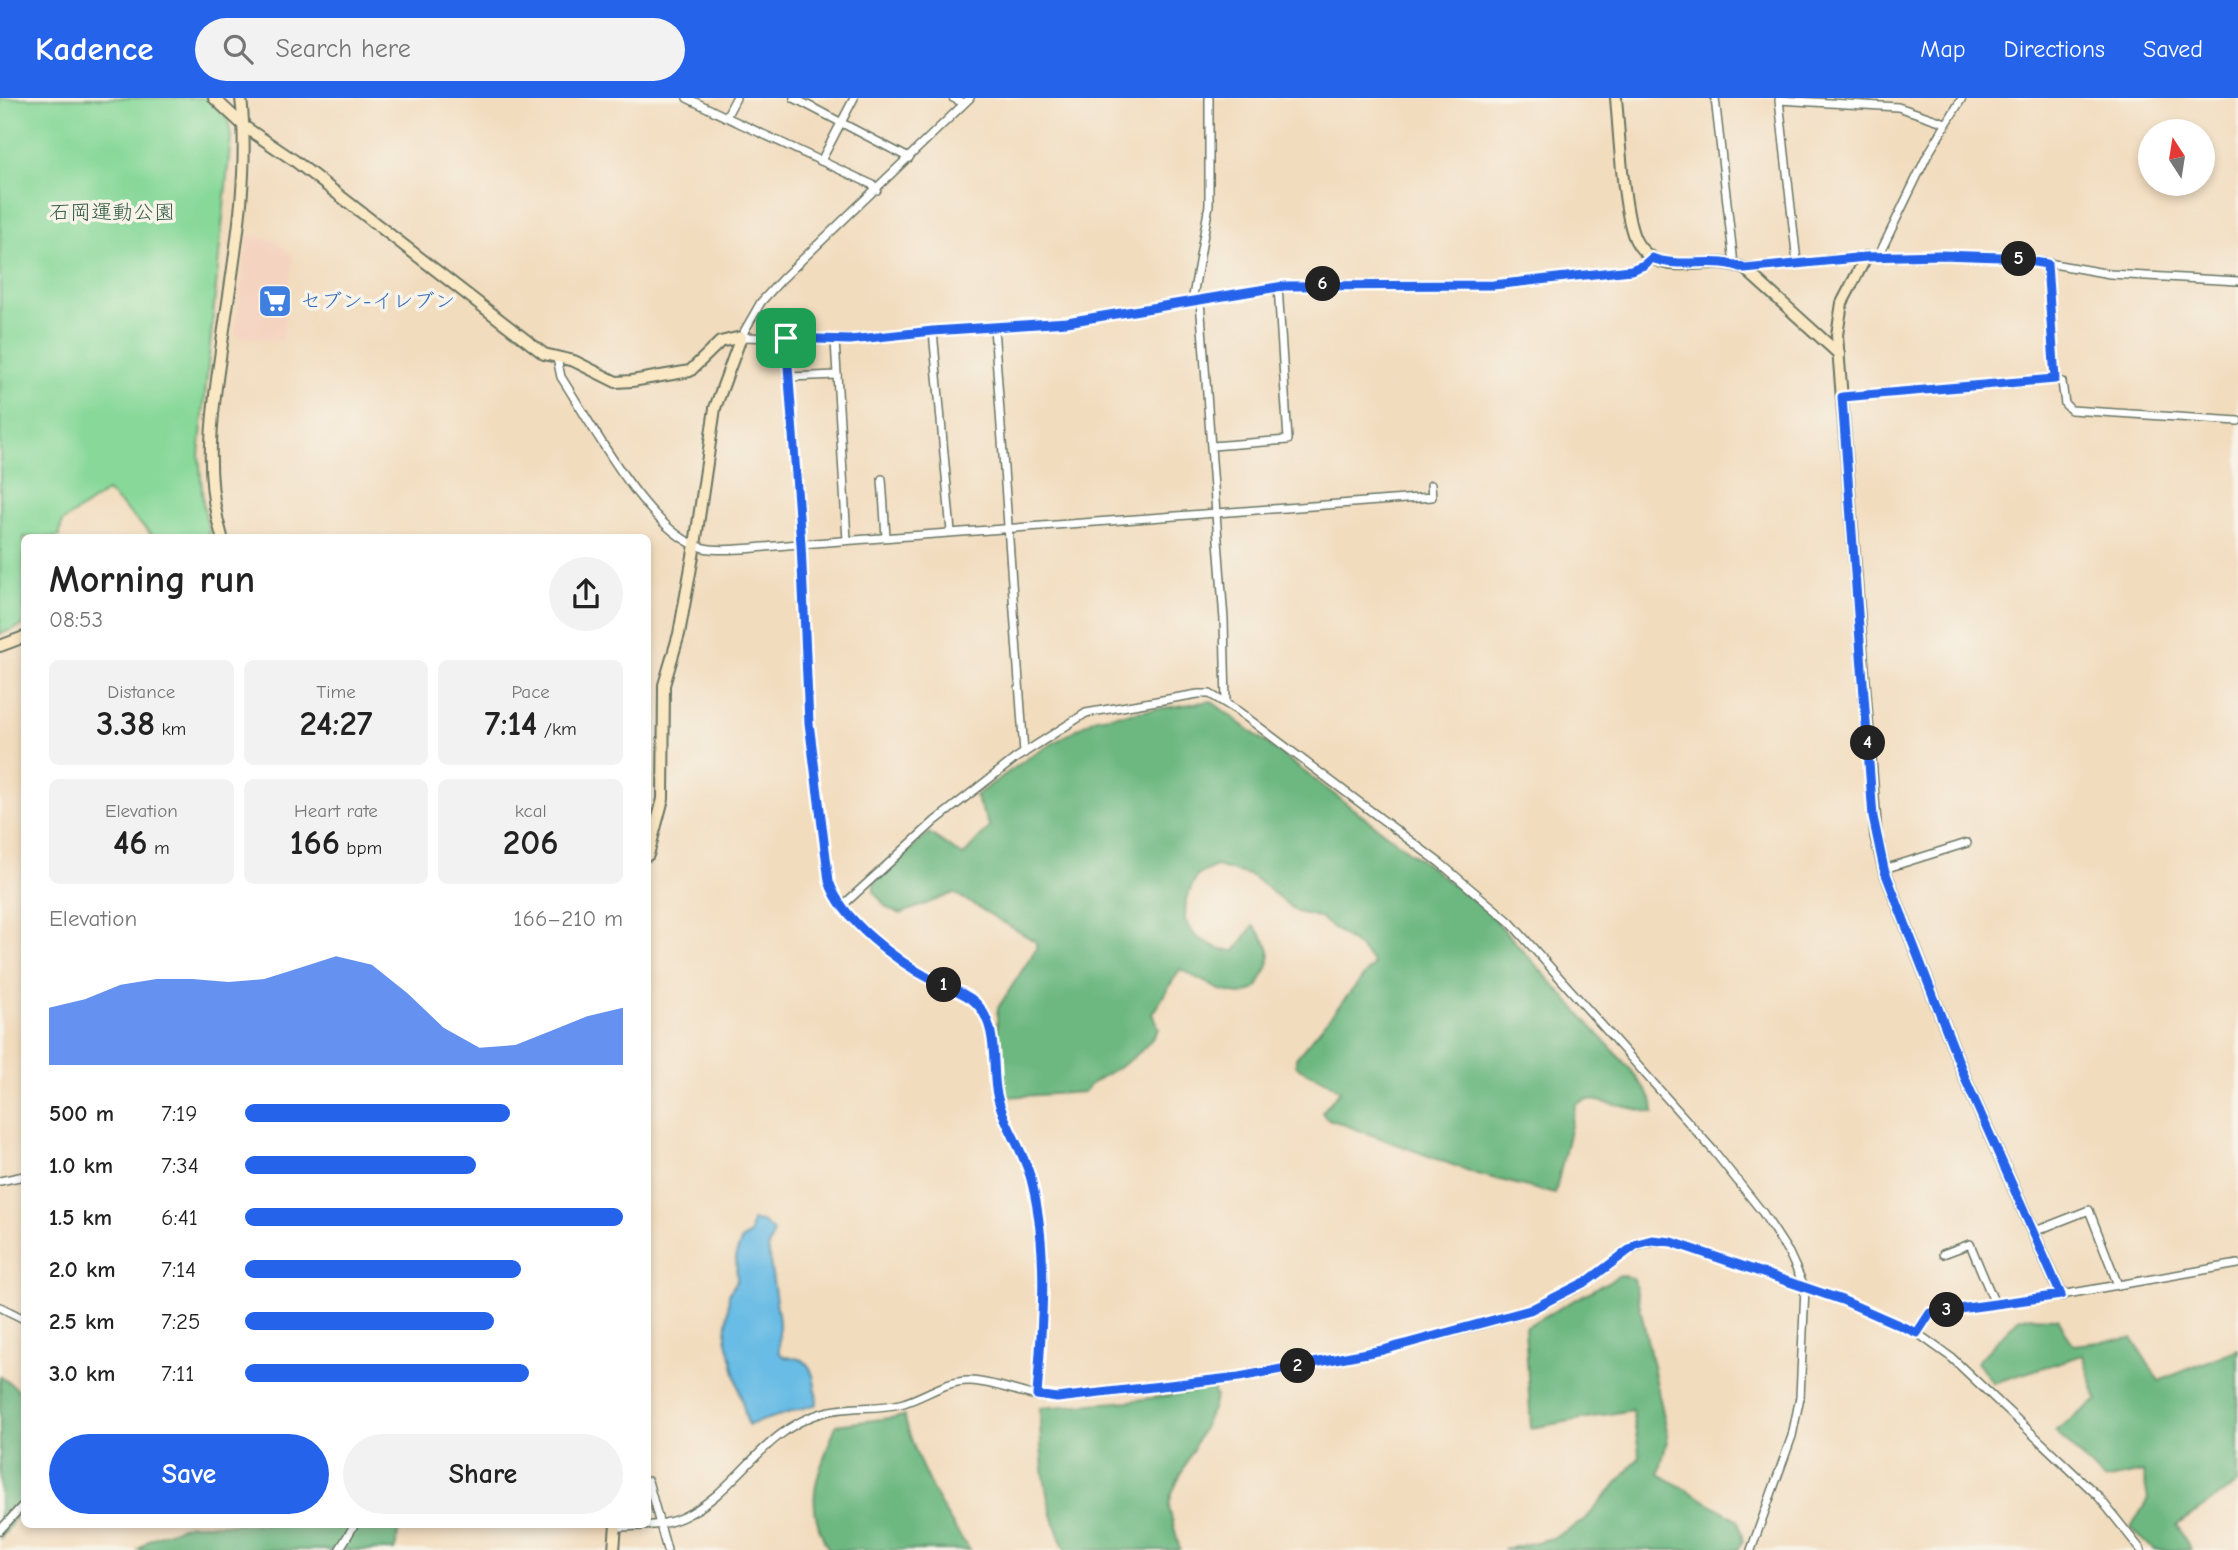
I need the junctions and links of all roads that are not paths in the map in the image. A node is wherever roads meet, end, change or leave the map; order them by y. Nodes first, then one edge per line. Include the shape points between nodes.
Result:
1 (214, 98) edge
2 (241, 98) edge
3 (687, 98) edge
4 (736, 98) edge
5 (794, 98) edge
6 (854, 98) edge
7 (953, 98) edge
8 (1209, 98) edge
9 (1616, 98) edge
10 (1715, 98) edge
11 (1962, 98) edge
12 (967, 100) edge
13 (726, 117) junction
14 (841, 122) junction
15 (1946, 122) junction
16 (244, 127) junction
17 (909, 158) junction
18 (821, 160) junction
19 (877, 190) junction
20 (1872, 257) junction
21 (1652, 258) junction
22 (1797, 262) junction
23 (2047, 264) junction
24 (1740, 267) junction
25 (2238, 281) edge
26 (1278, 286) junction
27 (1196, 301) junction
28 (994, 327) junction
29 (933, 331) junction
30 (741, 337) junction
31 (786, 338) junction
32 (835, 341) junction
33 (1839, 354) junction
34 (556, 358) junction
35 (836, 375) junction
36 (789, 377) junction
37 (2055, 379) junction
38 (1842, 397) junction
39 (2238, 421) edge
40 (1212, 446) junction
41 (882, 479) dead end
42 (1431, 485) dead end
43 (1217, 513) junction
44 (1008, 528) junction
45 (951, 532) junction
46 (221, 534) edge
47 (886, 537) junction
48 (847, 540) junction
49 (801, 544) junction
50 (695, 545) junction
51 (21, 638) edge
52 (0, 646) edge
53 (1226, 703) junction
54 (1024, 753) junction
55 (1967, 843) dead end
56 (651, 844) edge
57 (1884, 869) junction
58 (841, 907) junction
59 (21, 1177) edge
60 (0, 1181) edge
61 (2033, 1231) junction
62 (1943, 1254) dead end
63 (2238, 1264) edge
64 (2118, 1285) junction
65 (1805, 1288) junction
66 (2061, 1295) junction
67 (1995, 1304) junction
68 (0, 1307) edge
69 (21, 1318) edge
70 (1917, 1333) junction
71 (1037, 1395) junction
72 (651, 1492) edge
73 (21, 1507) edge
74 (651, 1525) edge
75 (660, 1525) junction
76 (353, 1528) edge
77 (616, 1528) edge
78 (0, 1530) edge
79 (339, 1550) edge
80 (614, 1550) edge
81 (667, 1550) edge
82 (1751, 1550) edge
83 (2141, 1550) edge

1 - 16 street
2 - 16 street
3 - 13 street
4 - 13 street
5 - 14 street
6 - 14 street
7 - 12 street
8 - 27 street via 1209,205
9 - 21 street via 1629,219 1636,242
10 - 24 street
11 - 15 street
12 - 17 street
13 - 18 street
14 - 17 street
14 - 18 street
15 - 20 street
15 - 22 street via 1898,107 1779,100
16 - 34 street via 295,161 532,347
16 - 46 street via 242,192 209,446
17 - 19 street
18 - 19 street
19 - 30 street via 775,286
20 - 22 street
20 - 23 street via 1975,256
20 - 33 street via 1839,312
21 - 24 street via 1670,264
21 - 26 street via 1631,270 1493,285
22 - 24 street
23 - 25 street via 2122,275
23 - 37 street
24 - 33 street
26 - 27 street
26 - 40 street via 1288,440
27 - 28 street via 1067,322
27 - 40 street
28 - 29 street
28 - 44 street
29 - 32 street
29 - 45 street
30 - 31 street
30 - 34 street via 720,342 690,371 632,381 615,382 574,361
30 - 50 street via 713,416
31 - 32 street
31 - 36 street
32 - 35 street
33 - 38 street
34 - 50 street via 561,377 641,499
35 - 36 street
35 - 48 street
36 - 49 street
37 - 38 street
37 - 39 street via 2062,382 2065,404 2071,410
38 - 57 street via 1873,817
40 - 43 street
41 - 47 street
42 - 43 street via 1432,497
43 - 44 street
43 - 53 street
44 - 45 street
44 - 54 street
45 - 47 street
47 - 48 street
48 - 49 street
49 - 50 street via 710,549
49 - 58 street via 809,723 829,881
50 - 56 street via 664,685 663,799
51 - 52 street
53 - 54 street via 1210,694 1198,694 1093,710
53 - 65 street via 1440,863 1510,922 1742,1185 1789,1253
54 - 58 street via 935,821
55 - 57 street
57 - 61 street via 1967,1083
58 - 71 street via 902,961 968,996 985,1015 996,1091 1033,1185 1043,1298
59 - 60 street
61 - 64 street via 2089,1210
61 - 66 street
62 - 67 street via 1970,1244
63 - 64 street
64 - 66 street
65 - 70 street
65 - 71 street via 1672,1242 1652,1240 1637,1244 1564,1295 1530,1310 1383,1350 1239,1377 1057,1398
65 - 82 street via 1798,1416
66 - 67 street
67 - 70 street via 1930,1313
68 - 69 street
70 - 83 street via 1952,1358 2098,1496
71 - 75 street via 959,1381 903,1403 841,1408 809,1417 772,1439 721,1491 684,1517
72 - 75 street
73 - 78 street
74 - 75 street
75 - 81 street
76 - 79 street
77 - 80 street

